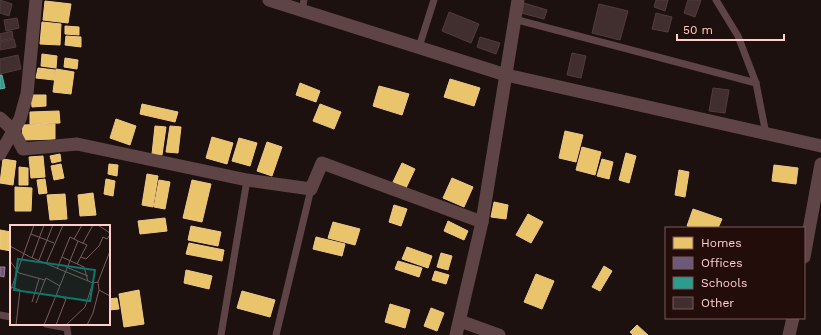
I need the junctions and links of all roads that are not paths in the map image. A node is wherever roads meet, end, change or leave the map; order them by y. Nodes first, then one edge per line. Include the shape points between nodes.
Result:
1 (36, 0) edge
2 (269, 0) edge
3 (434, 0) edge
4 (518, 0) edge
5 (716, 0) edge
6 (303, 5) edge
7 (514, 19) junction
8 (419, 47) junction
9 (506, 74) junction
10 (756, 83) junction
11 (0, 118) edge
12 (13, 130) junction
13 (766, 134) junction
14 (821, 146) edge
15 (0, 154) edge
16 (821, 164) edge
17 (247, 180) junction
18 (311, 190) junction
19 (482, 222) junction
20 (805, 252) edge
21 (0, 315) edge
22 (10, 317) edge
23 (792, 319) edge
24 (460, 321) junction
25 (51, 325) edge
26 (68, 335) edge
27 (221, 335) edge
28 (276, 335) edge
29 (456, 335) edge
30 (499, 335) edge
31 (789, 335) edge

1 - 12 street via 27,94 20,119
2 - 6 street
3 - 8 lane
4 - 7 street
5 - 10 lane via 738,36
6 - 8 street
7 - 9 street
7 - 10 lane
8 - 9 street
9 - 13 street
9 - 19 street
10 - 13 lane
11 - 12 street
12 - 15 street
12 - 17 street via 23,149 77,144
13 - 14 street
16 - 20 street
17 - 18 street
17 - 27 lane
18 - 19 street via 322,163
18 - 28 lane
19 - 24 street
21 - 22 lane
23 - 31 street
24 - 29 street
24 - 30 street
25 - 26 lane via 67,328

